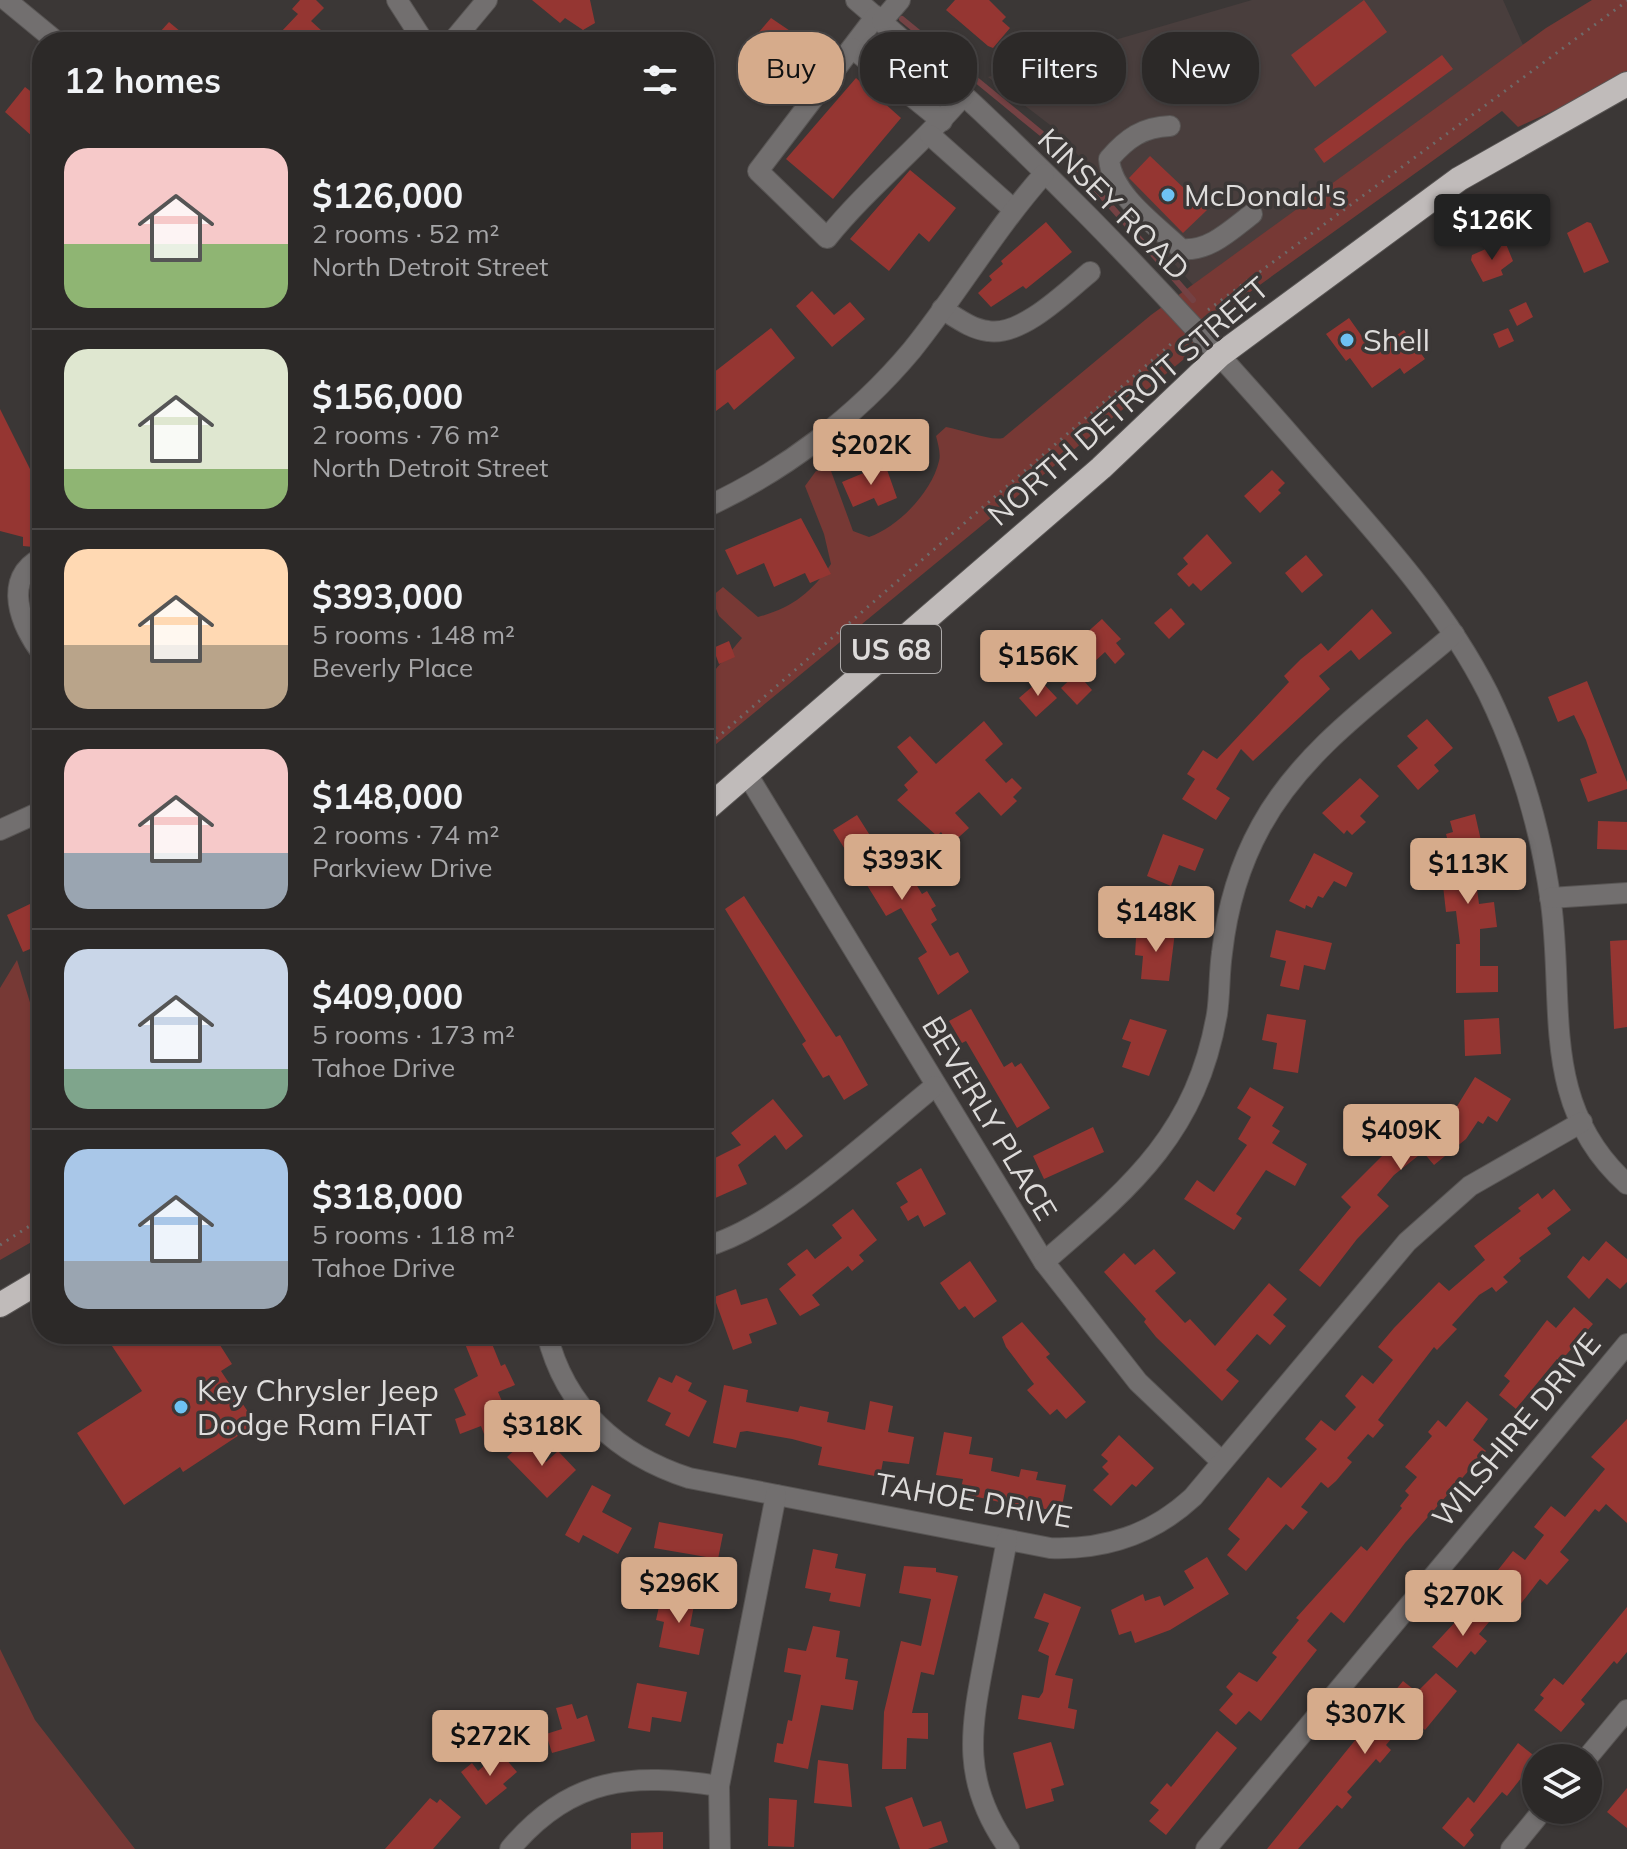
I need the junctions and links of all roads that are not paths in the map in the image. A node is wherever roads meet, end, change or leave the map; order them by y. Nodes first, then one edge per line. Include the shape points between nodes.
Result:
1 (6, 0) edge
2 (397, 0) edge
3 (487, 0) edge
4 (856, 0) edge
5 (900, 0) edge
6 (879, 19) junction
7 (45, 32) edge
8 (418, 32) edge
9 (460, 32) edge
10 (893, 32) edge
11 (852, 48) junction
12 (1627, 84) edge
13 (956, 104) edge
14 (971, 104) edge
15 (1170, 126) dead end
16 (936, 128) junction
17 (1044, 174) junction
18 (1013, 209) junction
19 (1252, 214) dead end
20 (1090, 272) dead end
21 (938, 315) junction
22 (1220, 355) junction
23 (714, 503) edge
24 (32, 568) edge
25 (1454, 634) junction
26 (32, 639) edge
27 (747, 774) junction
28 (714, 802) edge
29 (32, 816) edge
30 (0, 830) edge
31 (1627, 893) edge
32 (1550, 898) junction
33 (935, 1086) junction
34 (1582, 1122) junction
35 (1627, 1184) edge
36 (714, 1244) edge
37 (1044, 1262) junction
38 (32, 1286) edge
39 (0, 1305) edge
40 (550, 1344) edge
41 (1627, 1344) edge
42 (1222, 1462) junction
43 (776, 1495) junction
44 (1007, 1540) junction
45 (1627, 1710) edge
46 (1599, 1744) edge
47 (719, 1786) junction
48 (1532, 1824) edge
49 (510, 1849) edge
50 (720, 1849) edge
51 (1009, 1849) edge
52 (1206, 1849) edge
53 (1511, 1849) edge

1 - 7 street
2 - 8 street
3 - 9 street
4 - 6 street, KINSEY ROAD
5 - 6 street
6 - 10 street, KINSEY ROAD
6 - 11 street
11 - 16 street
11 - 16 street via 758,171 827,238
12 - 22 highway, NORTH DETROIT STREET / US 68 via 1459,179
13 - 16 street
14 - 17 street, KINSEY ROAD
15 - 19 street via 1151,127 1125,140 1109,159 1110,174 1127,196 1181,249 1217,241
16 - 18 street
17 - 18 street
17 - 22 street, KINSEY ROAD
18 - 21 street
20 - 21 street via 1034,317 1004,330 977,329
21 - 23 street via 895,370 849,414 770,473
22 - 25 street, KINSEY ROAD via 1405,568
22 - 27 highway, NORTH DETROIT STREET / US 68 via 1101,468
24 - 26 street via 20,580 17,605
25 - 32 street, KINSEY ROAD via 1515,755 1536,821
25 - 37 street via 1325,745 1274,804 1232,895 1217,1015 1186,1110 1137,1180
27 - 28 highway, NORTH DETROIT STREET / US 68
27 - 33 street, BEVERLY PLACE
29 - 30 street
31 - 32 street
32 - 34 street, KINSEY ROAD via 1557,1041
33 - 36 street via 766,1219
33 - 37 street, BEVERLY PLACE
34 - 35 street, KINSEY ROAD
34 - 42 street, TAHOE DRIVE via 1470,1186 1407,1242
37 - 42 street, BEVERLY PLACE via 1138,1382
38 - 39 highway
40 - 43 street, TAHOE DRIVE via 581,1408 624,1449 689,1478
41 - 52 street, WILSHIRE DRIVE
42 - 44 street, TAHOE DRIVE via 1179,1510 1129,1538 1072,1549
43 - 44 street, TAHOE DRIVE
43 - 47 street
44 - 51 street via 971,1733 975,1781 986,1812
45 - 46 street
47 - 49 street via 664,1778 596,1787 548,1812
47 - 50 street
48 - 53 street

